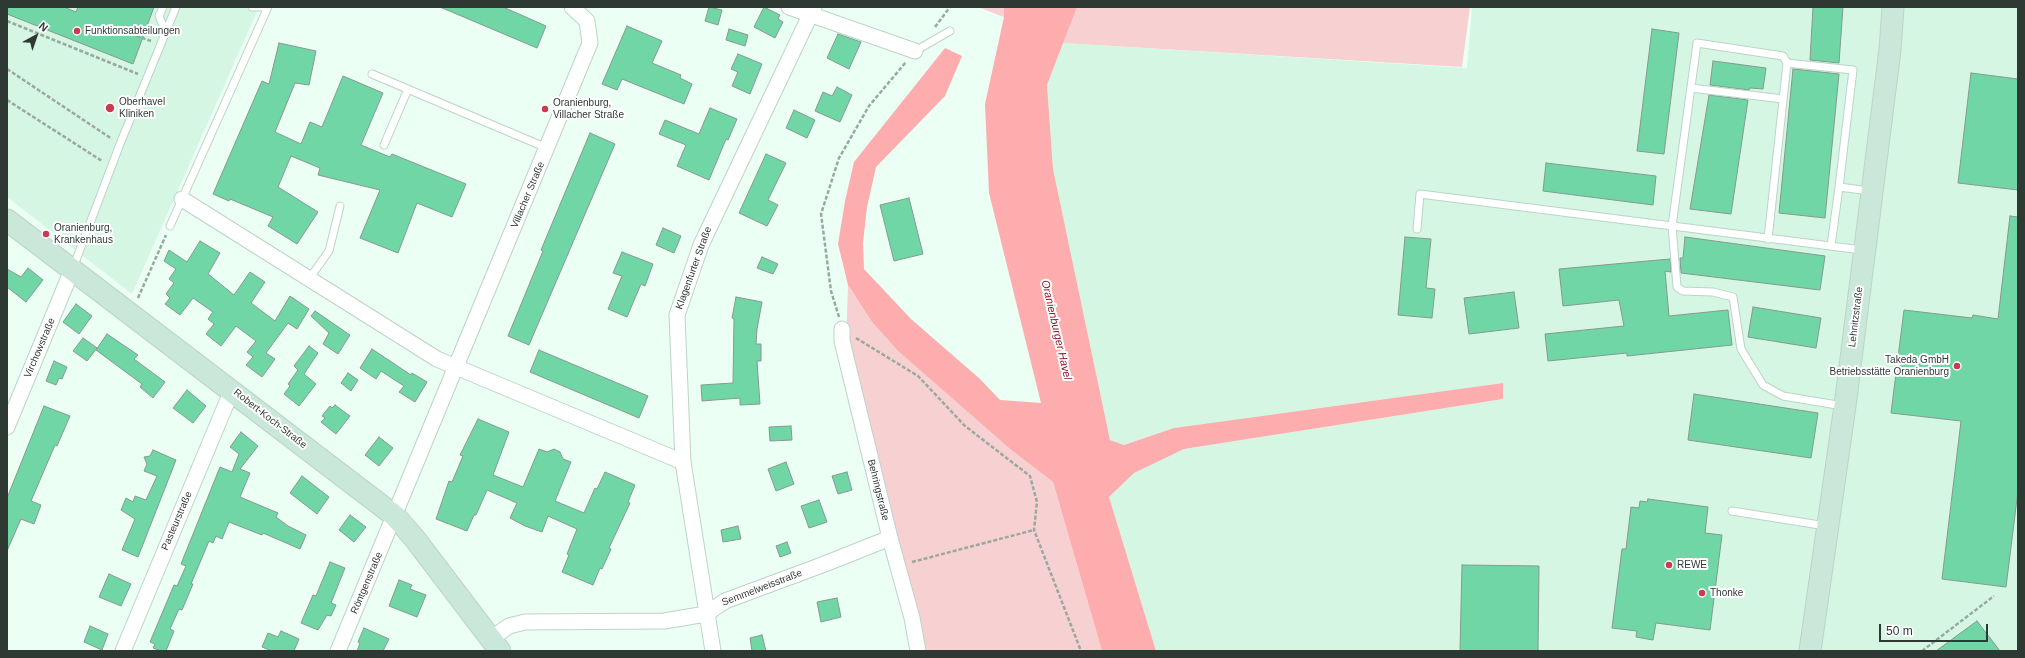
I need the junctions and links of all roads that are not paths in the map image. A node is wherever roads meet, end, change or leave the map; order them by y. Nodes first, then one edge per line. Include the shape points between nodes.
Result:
1 (163, 7) edge
2 (176, 7) edge
3 (252, 7) edge
4 (262, 7) edge
5 (268, 7) edge
6 (572, 7) edge
7 (789, 7) edge
8 (1893, 7) edge
9 (812, 11) edge
10 (950, 31) dead end
11 (166, 33) junction
12 (915, 51) joint
13 (1787, 63) junction
14 (372, 74) dead end
15 (1691, 88) junction
16 (408, 89) junction
17 (1783, 99) junction
18 (384, 145) dead end
19 (548, 148) junction
20 (1839, 187) junction
21 (1872, 191) junction
22 (182, 199) junction
23 (340, 206) dead end
24 (7, 220) edge
25 (170, 226) road end
26 (1672, 226) junction
27 (1417, 229) dead end
28 (1768, 239) junction
29 (1831, 246) junction
30 (1864, 250) junction
31 (72, 270) junction
32 (308, 279) junction
33 (842, 329) road end
34 (456, 367) junction
35 (232, 390) junction
36 (1845, 406) junction
37 (7, 427) edge
38 (683, 462) junction
39 (1732, 511) dead end
40 (395, 516) junction
41 (1829, 526) junction
42 (890, 538) junction
43 (706, 614) junction
44 (496, 645) edge
45 (123, 651) edge
46 (338, 651) edge
47 (713, 651) edge
48 (918, 651) edge
49 (1810, 651) edge

1 - 11 lane via 159,16
2 - 11 lane
3 - 4 lane
5 - 22 lane
6 - 19 street, Villacher Straße via 586,21 590,43
7 - 9 street
8 - 21 main road, Lehnitzstraße
9 - 12 street
9 - 38 street, Klagenfurter Straße via 701,245 677,315
10 - 12 lane
11 - 31 lane
13 - 15 lane via 1783,56 1697,43
13 - 17 lane
13 - 20 lane via 1853,70
14 - 16 lane
15 - 17 lane
15 - 26 lane
16 - 18 lane
16 - 19 lane
17 - 28 lane
19 - 34 street, Villacher Straße
20 - 21 lane
20 - 29 lane
21 - 30 main road, Lehnitzstraße
22 - 25 lane
22 - 32 street
23 - 32 lane via 329,251
24 - 31 main road, Robert-Koch-Straße
26 - 27 lane via 1420,194
26 - 28 lane
26 - 36 lane via 1677,287 1683,291 1713,292 1734,297 1741,349 1763,385 1783,396
28 - 29 lane
29 - 30 lane
30 - 36 main road, Lehnitzstraße
31 - 35 main road, Robert-Koch-Straße
31 - 37 street, Virchowstraße
32 - 34 street via 437,359
33 - 42 street, Behringstraße via 842,341
34 - 38 street
34 - 40 street, Villacher Straße
35 - 40 main road, Robert-Koch-Straße
35 - 45 street, Pasteurstraße
36 - 41 main road, Lehnitzstraße
38 - 43 street, Klagenfurter Straße
39 - 41 lane
40 - 44 main road, Robert-Koch-Straße via 416,539
40 - 46 street, Röntgenstraße
41 - 49 main road, Lehnitzstraße
42 - 43 street, Semmelweisstraße via 725,601
42 - 48 street, Behringstraße via 912,618
43 - 44 street, Semmelweisstraße via 664,621 525,622 509,626
43 - 47 street, Klagenfurter Straße

